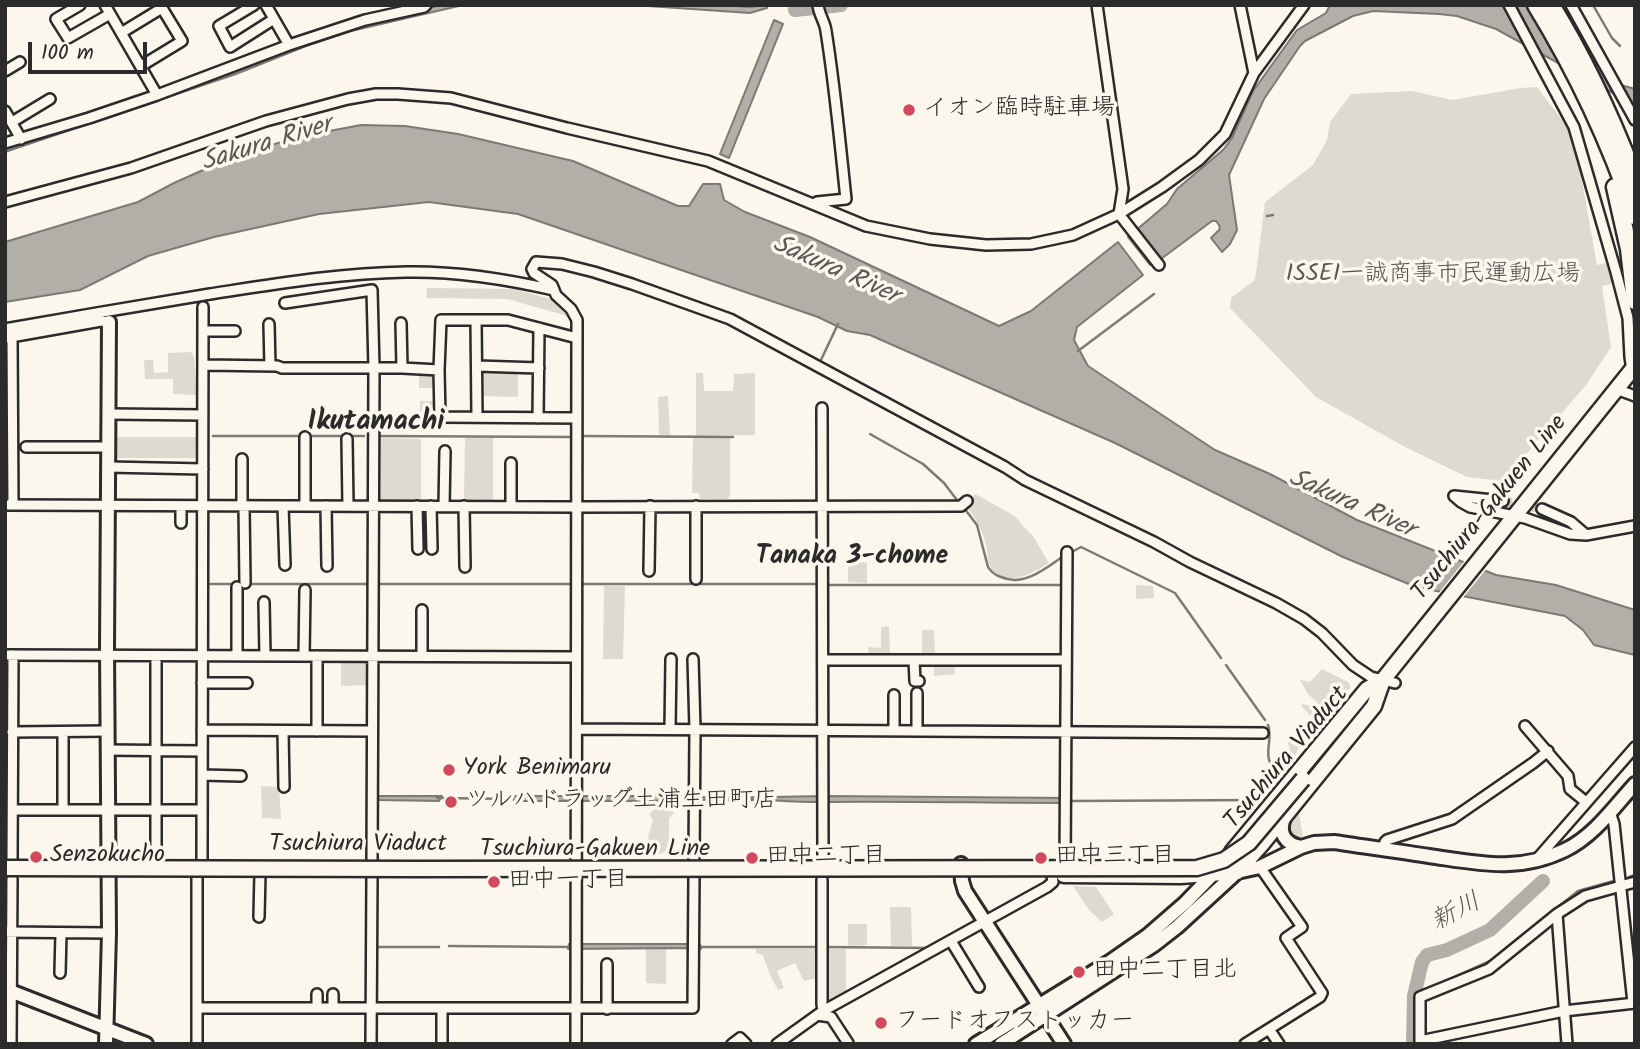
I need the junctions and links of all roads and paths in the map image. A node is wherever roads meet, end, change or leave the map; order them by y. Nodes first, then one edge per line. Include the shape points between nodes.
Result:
1 (80, 5) edge
2 (254, 5) edge
3 (266, 5) edge
4 (426, 5) edge
5 (1097, 5) edge
6 (1240, 5) edge
7 (1304, 5) edge
8 (1509, 5) edge
9 (1536, 5) edge
10 (1551, 5) edge
11 (1571, 5) edge
12 (818, 9) edge
13 (108, 10) edge
14 (274, 19) junction
15 (121, 33) junction
16 (289, 45) junction
17 (20, 62) dead end
18 (141, 66) junction
19 (5, 71) edge
20 (1254, 73) junction
21 (157, 95) junction
22 (50, 99) dead end
23 (5, 111) edge
24 (1614, 115) junction
25 (1635, 120) edge
26 (12, 122) junction
27 (21, 139) junction
28 (5, 144) edge
29 (1635, 147) edge
30 (1613, 155) junction
31 (1635, 179) edge
32 (5, 202) edge
33 (814, 205) junction
34 (1119, 214) junction
35 (1635, 216) edge
36 (1159, 265) dead end
37 (554, 290) junction
38 (1635, 301) edge
39 (285, 303) dead end
40 (203, 307) dead end
41 (115, 309) junction
42 (476, 320) junction
43 (401, 323) dead end
44 (109, 324) junction
45 (269, 324) dead end
46 (539, 328) junction
47 (203, 331) junction
48 (235, 331) dead end
49 (7, 335) edge
50 (578, 338) junction
51 (203, 365) junction
52 (270, 366) junction
53 (477, 366) junction
54 (374, 368) junction
55 (402, 368) junction
56 (539, 368) junction
57 (1633, 368) edge
58 (439, 370) junction
59 (1616, 390) junction
60 (1635, 396) edge
61 (822, 408) dead end
62 (109, 414) junction
63 (203, 415) junction
64 (477, 417) junction
65 (538, 418) junction
66 (577, 418) junction
67 (305, 437) dead end
68 (348, 439) dead end
69 (26, 447) dead end
70 (108, 447) junction
71 (445, 451) dead end
72 (242, 459) dead end
73 (511, 463) dead end
74 (108, 467) junction
75 (202, 469) junction
76 (967, 501) dead end
77 (1503, 501) tunnel mouth
78 (9, 505) edge
79 (108, 506) junction
80 (181, 506) junction
81 (203, 506) junction
82 (243, 506) junction
83 (283, 506) junction
84 (305, 506) junction
85 (326, 506) junction
86 (348, 506) junction
87 (373, 506) junction
88 (417, 506) junction
89 (430, 506) junction
90 (444, 506) junction
91 (464, 506) junction
92 (511, 506) junction
93 (650, 506) junction
94 (696, 506) junction
95 (822, 506) junction
96 (577, 507) junction
97 (1542, 509) tunnel mouth
98 (1511, 521) junction
99 (181, 523) dead end
100 (1635, 526) edge
101 (1586, 535) junction
102 (418, 549) dead end
103 (432, 549) dead end
104 (1067, 552) dead end
105 (285, 565) dead end
106 (327, 566) dead end
107 (465, 567) dead end
108 (649, 570) dead end
109 (696, 579) dead end
110 (305, 590) dead end
111 (264, 602) dead end
112 (422, 610) dead end
113 (9, 655) edge
114 (203, 655) junction
115 (107, 656) junction
116 (156, 656) junction
117 (237, 656) junction
118 (265, 656) junction
119 (304, 656) junction
120 (317, 656) junction
121 (372, 656) junction
122 (422, 656) junction
123 (576, 657) junction
124 (671, 659) dead end
125 (693, 659) dead end
126 (823, 660) junction
127 (914, 660) junction
128 (1065, 660) junction
129 (1389, 679) junction
130 (919, 681) dead end
131 (202, 683) junction
132 (247, 683) dead end
133 (917, 693) dead end
134 (894, 695) dead end
135 (1525, 726) dead end
136 (576, 729) junction
137 (670, 729) junction
138 (695, 729) junction
139 (202, 730) junction
140 (823, 730) junction
141 (107, 731) junction
142 (283, 731) junction
143 (317, 731) junction
144 (372, 731) junction
145 (894, 731) junction
146 (917, 731) junction
147 (12, 732) junction
148 (63, 732) junction
149 (1066, 732) junction
150 (1263, 733) dead end
151 (1635, 747) edge
152 (107, 750) junction
153 (156, 750) junction
154 (202, 751) junction
155 (1548, 751) junction
156 (202, 775) junction
157 (241, 776) dead end
158 (1635, 784) edge
159 (284, 787) dead end
160 (1586, 802) junction
161 (156, 809) junction
162 (13, 810) junction
163 (62, 810) junction
164 (107, 810) junction
165 (202, 810) junction
166 (1610, 812) junction
167 (1284, 818) junction
168 (1301, 847) junction
169 (1383, 849) junction
170 (823, 859) dead end
171 (1537, 860) junction
172 (156, 862) junction
173 (1065, 865) junction
174 (694, 866) junction
175 (1260, 867) junction
176 (108, 868) junction
177 (200, 868) junction
178 (8, 869) edge
179 (372, 869) junction
180 (576, 869) junction
181 (961, 869) junction
182 (1218, 869) junction
183 (1237, 872) junction
184 (260, 873) junction
185 (1052, 875) junction
186 (822, 880) dead end
187 (1635, 882) edge
188 (1620, 886) junction
189 (1557, 914) junction
190 (259, 917) dead end
191 (984, 922) junction
192 (9, 932) edge
193 (61, 933) junction
194 (108, 933) junction
195 (951, 941) junction
196 (607, 964) dead end
197 (60, 973) dead end
198 (979, 987) dead end
199 (9, 991) edge
200 (317, 994) dead end
201 (333, 994) dead end
202 (1634, 1003) edge
203 (1039, 1004) junction
204 (198, 1008) junction
205 (317, 1008) junction
206 (333, 1008) junction
207 (371, 1008) junction
208 (442, 1009) junction
209 (576, 1009) junction
210 (607, 1009) junction
211 (1564, 1011) junction
212 (820, 1013) junction
213 (1046, 1016) junction
214 (8, 1023) edge
215 (106, 1029) junction
216 (1269, 1029) junction
217 (1420, 1042) edge
218 (848, 1043) edge
219 (11, 1044) edge
220 (106, 1044) edge
221 (146, 1044) edge
222 (197, 1044) edge
223 (371, 1044) edge
224 (442, 1044) edge
225 (576, 1044) edge
226 (732, 1044) edge
227 (746, 1044) edge
228 (777, 1044) edge
229 (976, 1044) edge
230 (1001, 1044) edge
231 (1064, 1044) edge
232 (1245, 1044) edge
233 (1279, 1044) edge
234 (1567, 1044) edge

1 - 13 street via 56,19 68,38
2 - 14 street via 219,26 230,47
3 - 14 street
4 - 16 street
5 - 34 street via 1123,189
6 - 20 street
7 - 20 street
8 - 57 street via 1574,127 1628,318
9 - 30 highway
10 - 24 highway via 1594,67
11 - 25 street
12 - 33 street via 825,27 846,199
13 - 15 street
14 - 16 street
15 - 18 street
15 - 18 street via 162,8 182,41
16 - 21 street
17 - 19 street
18 - 21 street
20 - 34 street via 1224,134 1199,160
21 - 27 street
22 - 26 street
23 - 26 street
24 - 29 highway
24 - 31 highway
26 - 27 street
27 - 28 street
30 - 35 highway
30 - 38 highway via 1613,180 1625,226
32 - 33 street via 131,168 266,121 348,99 398,94 451,98 708,161
33 - 34 street via 866,226 986,245 1031,244 1073,235
34 - 36 street
37 - 41 street via 489,278 405,272 293,281
37 - 50 street via 577,320
37 - 129 street via 532,270 536,262 594,272 730,319 1025,480 1304,618 1353,665 1371,677
39 - 54 street via 372,290
40 - 47 street
41 - 44 street via 114,322
41 - 49 street
42 - 46 street via 508,320
42 - 53 street
42 - 58 street via 441,320
43 - 55 street
44 - 49 street via 101,321
44 - 62 street
45 - 52 street
46 - 50 street
46 - 56 street
47 - 48 street
47 - 51 street
49 - 78 street
50 - 66 street
51 - 52 street
51 - 63 street
52 - 54 street
53 - 56 street
53 - 64 street
54 - 55 street
54 - 87 street
55 - 58 street
56 - 65 street
57 - 59 main road, Tsuchiura-Gakuen Line
58 - 64 street via 440,417
59 - 60 street
59 - 98 main road, Tsuchiura-Gakuen Line
61 - 95 street
62 - 63 street
62 - 70 street
63 - 75 street
64 - 65 street
65 - 66 street
66 - 96 street
67 - 84 street
68 - 86 street
69 - 70 street
70 - 74 street
71 - 90 street
72 - 82 street
73 - 92 street
74 - 75 street
74 - 79 street
75 - 81 street
76 - 95 street via 961,506
77 - 98 street via 1454,496 1470,507
78 - 79 street
79 - 80 street
79 - 115 street
80 - 81 street
80 - 99 street
81 - 82 street
81 - 114 street
82 - 83 street
82 - 117 street
83 - 84 street
83 - 105 street
84 - 85 street
85 - 86 street
85 - 106 street
86 - 87 street
87 - 88 street
87 - 121 street
88 - 89 street
88 - 102 street
89 - 90 street
89 - 103 street
90 - 91 street
91 - 92 street
91 - 107 street
92 - 96 street
93 - 94 street
93 - 96 street
93 - 108 street
94 - 95 street
94 - 109 street
95 - 126 street
96 - 123 street
97 - 101 street
98 - 101 street via 1525,518
98 - 129 main road, Tsuchiura-Gakuen Line
100 - 101 street
104 - 128 street
110 - 119 street
111 - 118 street
112 - 122 street
113 - 115 street
113 - 147 street
114 - 116 street
114 - 117 street
114 - 131 street
115 - 116 street
115 - 141 street
116 - 153 street
117 - 118 street
118 - 119 street
119 - 120 street
120 - 121 street
120 - 143 street
121 - 122 street
121 - 144 street
122 - 123 street
123 - 136 street
124 - 137 street
125 - 138 street
126 - 127 street
126 - 140 street
127 - 128 street
127 - 130 street via 915,681
128 - 149 street
129 - 167 main road, Tsuchiura-Gakuen Line via 1374,706
129 - 178 main road, Tsuchiura Viaduct, bridge via 1249,844 1224,860 1197,868
129 - 182 main road, Tsuchiura-Gakuen Line via 1367,689
131 - 132 street
131 - 139 street
133 - 146 street
134 - 145 street
135 - 155 street
136 - 137 street
136 - 180 street
137 - 138 street
138 - 140 street
138 - 174 street
139 - 142 street
139 - 154 street
140 - 145 street
140 - 170 street
141 - 148 street
141 - 152 street
142 - 143 street
142 - 159 street
143 - 144 street
144 - 179 street
145 - 146 street
146 - 149 street
147 - 148 street
147 - 162 street
148 - 163 street
149 - 150 street
149 - 173 street
151 - 160 street
152 - 153 street
152 - 164 street
153 - 154 street
153 - 161 street
154 - 156 street
155 - 160 street via 1568,776 1570,789
155 - 169 street via 1452,818 1387,840
156 - 157 street
156 - 165 street
158 - 166 street
160 - 171 street
161 - 164 street
161 - 165 street
161 - 172 street
162 - 163 street
162 - 178 street
163 - 164 street
164 - 176 street
165 - 177 street
166 - 171 street via 1579,841
166 - 188 street
167 - 168 street via 1283,838
167 - 183 main road, Tsuchiura-Gakuen Line
168 - 169 street via 1334,842
168 - 175 street
169 - 171 street via 1472,863
172 - 176 main road, Tsuchiura-Gakuen Line
172 - 177 main road, Tsuchiura-Gakuen Line
173 - 181 main road, Tsuchiura-Gakuen Line
173 - 182 main road, Tsuchiura-Gakuen Line
174 - 180 main road, Tsuchiura-Gakuen Line
174 - 181 main road, Tsuchiura-Gakuen Line
174 - 210 street via 693,1008
175 - 183 street
175 - 216 street via 1301,927 1286,938 1322,993
176 - 177 main road, Tsuchiura-Gakuen Line
176 - 178 main road, Tsuchiura-Gakuen Line
176 - 194 street
177 - 179 main road, Tsuchiura-Gakuen Line
177 - 184 main road, Tsuchiura-Gakuen Line
177 - 204 street
178 - 192 street
179 - 180 main road, Tsuchiura-Gakuen Line
179 - 184 main road, Tsuchiura-Gakuen Line
179 - 207 street
180 - 181 main road, Tsuchiura-Gakuen Line
180 - 209 street
181 - 185 main road, Tsuchiura-Gakuen Line
181 - 191 street via 965,891
182 - 183 main road, Tsuchiura-Gakuen Line
182 - 185 main road, Tsuchiura-Gakuen Line via 1181,876
182 - 203 street via 1147,936
183 - 213 street via 1154,945
184 - 190 street
185 - 191 street via 1053,882 1047,887
186 - 212 street
187 - 188 street
188 - 189 street via 1585,895
188 - 202 street
189 - 211 street
189 - 217 street via 1489,969 1420,997
191 - 195 street
191 - 203 street
192 - 193 street
192 - 199 street
193 - 194 street
193 - 197 street
194 - 215 street
195 - 198 street
195 - 212 street
196 - 210 street
199 - 214 street
199 - 215 street
200 - 205 street
201 - 206 street
202 - 211 street
203 - 213 street
203 - 229 street
204 - 205 street
204 - 222 street
205 - 206 street
206 - 207 street
207 - 208 street
207 - 223 street
208 - 209 street
208 - 224 street
209 - 210 street
209 - 225 street
211 - 217 street
211 - 234 street
212 - 218 street via 831,1017
212 - 228 street
213 - 230 street
213 - 231 street
214 - 219 street
215 - 220 street
215 - 221 street
216 - 232 street
216 - 233 street
226 - 227 street via 740,1038

